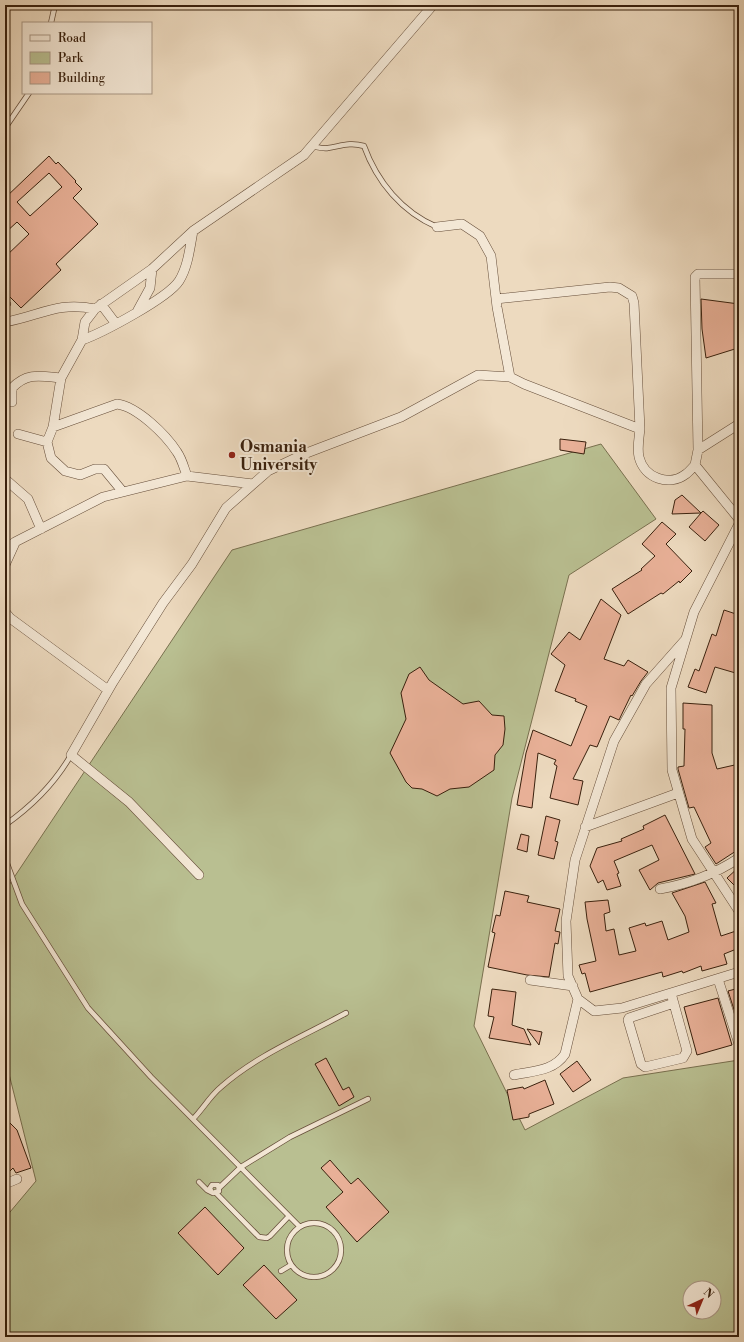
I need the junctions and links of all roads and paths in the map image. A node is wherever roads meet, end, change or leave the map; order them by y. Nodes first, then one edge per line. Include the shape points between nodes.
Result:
1 (54, 5) edge
2 (433, 5) edge
3 (51, 22) edge
4 (28, 94) edge
5 (5, 128) edge
6 (311, 146) junction
7 (437, 227) joint
8 (193, 230) junction
9 (152, 269) junction
10 (739, 274) edge
11 (496, 299) junction
12 (98, 307) junction
13 (138, 311) junction
14 (5, 322) edge
15 (116, 324) junction
16 (82, 340) junction
17 (510, 377) junction
18 (61, 378) junction
19 (12, 402) dead end
20 (739, 424) edge
21 (53, 427) junction
22 (640, 429) junction
23 (18, 434) dead end
24 (47, 442) junction
25 (698, 450) junction
26 (694, 465) junction
27 (187, 476) junction
28 (5, 479) edge
29 (253, 484) junction
30 (123, 492) junction
31 (739, 519) edge
32 (739, 524) edge
33 (41, 529) junction
34 (15, 542) junction
35 (5, 550) edge
36 (5, 599) edge
37 (5, 612) edge
38 (686, 640) junction
39 (108, 690) junction
40 (71, 755) junction
41 (678, 793) junction
42 (5, 825) edge
43 (585, 827) junction
44 (5, 858) edge
45 (739, 858) edge
46 (713, 873) junction
47 (198, 876) dead end
48 (660, 890) dead end
49 (739, 911) edge
50 (739, 972) edge
51 (718, 979) junction
52 (530, 980) dead end
53 (573, 986) junction
54 (671, 993) junction
55 (578, 999) junction
56 (674, 1003) junction
57 (346, 1013) dead end
58 (738, 1044) edge
59 (514, 1075) dead end
60 (368, 1098) dead end
61 (193, 1119) junction
62 (241, 1167) junction
63 (17, 1179) dead end
64 (199, 1182) dead end
65 (5, 1184) edge
66 (219, 1188) junction
67 (211, 1191) junction
68 (216, 1193) junction
69 (289, 1216) junction
70 (299, 1226) junction
71 (340, 1231) dead end
72 (336, 1234) junction
73 (291, 1264) junction
74 (281, 1270) dead end

1 - 3 lane
2 - 6 street
4 - 5 lane
6 - 7 lane via 364,146 373,169 396,200 422,220
6 - 8 street via 304,155
7 - 11 street via 462,224 480,236 491,256
8 - 9 street
8 - 13 street via 186,265 178,282
9 - 12 street
9 - 13 street via 150,288
10 - 25 street via 695,276
11 - 17 street
11 - 22 street via 610,287 619,288 632,296
12 - 14 street via 58,307
12 - 15 street
12 - 16 street via 85,322
13 - 15 street
15 - 16 street
16 - 18 street
17 - 22 street
17 - 29 street via 478,375 401,417 304,454 268,471
18 - 19 street via 36,375 20,379 12,388
18 - 21 street
20 - 25 street
21 - 24 street
21 - 27 street via 117,404 126,405 136,410 169,441 178,453
22 - 26 street via 639,458 647,473 658,480 672,480 685,475
23 - 24 street
24 - 30 street via 51,458 65,471 80,475 94,469 104,469
25 - 26 street
26 - 31 street
27 - 29 street
27 - 30 street
28 - 33 street via 28,499
29 - 39 street via 226,508
30 - 33 street via 103,497
32 - 38 street via 694,612
33 - 34 street
34 - 35 street
34 - 36 street via 5,565
37 - 39 street
38 - 41 street via 671,688 672,770
38 - 43 street via 646,684 614,741
39 - 40 street
40 - 42 lane via 59,775 22,812
40 - 47 street via 129,802
41 - 43 street
41 - 46 street via 692,839
43 - 53 street via 575,860 566,921 568,976
44 - 61 lane via 22,904 88,1008
45 - 46 street
46 - 48 street via 681,886
46 - 49 street
50 - 51 street
51 - 54 street
51 - 58 street
52 - 53 street
53 - 55 street
54 - 55 street via 622,1008 594,1011
54 - 56 street
55 - 59 street via 565,1054 560,1062 552,1067
56 - 56 street via 686,1055 645,1068 641,1064 629,1018
57 - 61 lane via 246,1068 221,1087
60 - 62 lane via 290,1137
61 - 62 lane
62 - 66 lane
62 - 69 lane
63 - 65 street
64 - 67 lane
66 - 67 lane via 217,1184 212,1185
66 - 68 lane
67 - 68 lane
68 - 69 lane via 259,1237 270,1236
69 - 70 lane
70 - 72 lane via 317,1223 326,1225
70 - 73 lane via 287,1244
71 - 72 lane
72 - 73 lane via 341,1248 340,1257 329,1272 322,1276 305,1275
73 - 74 lane

